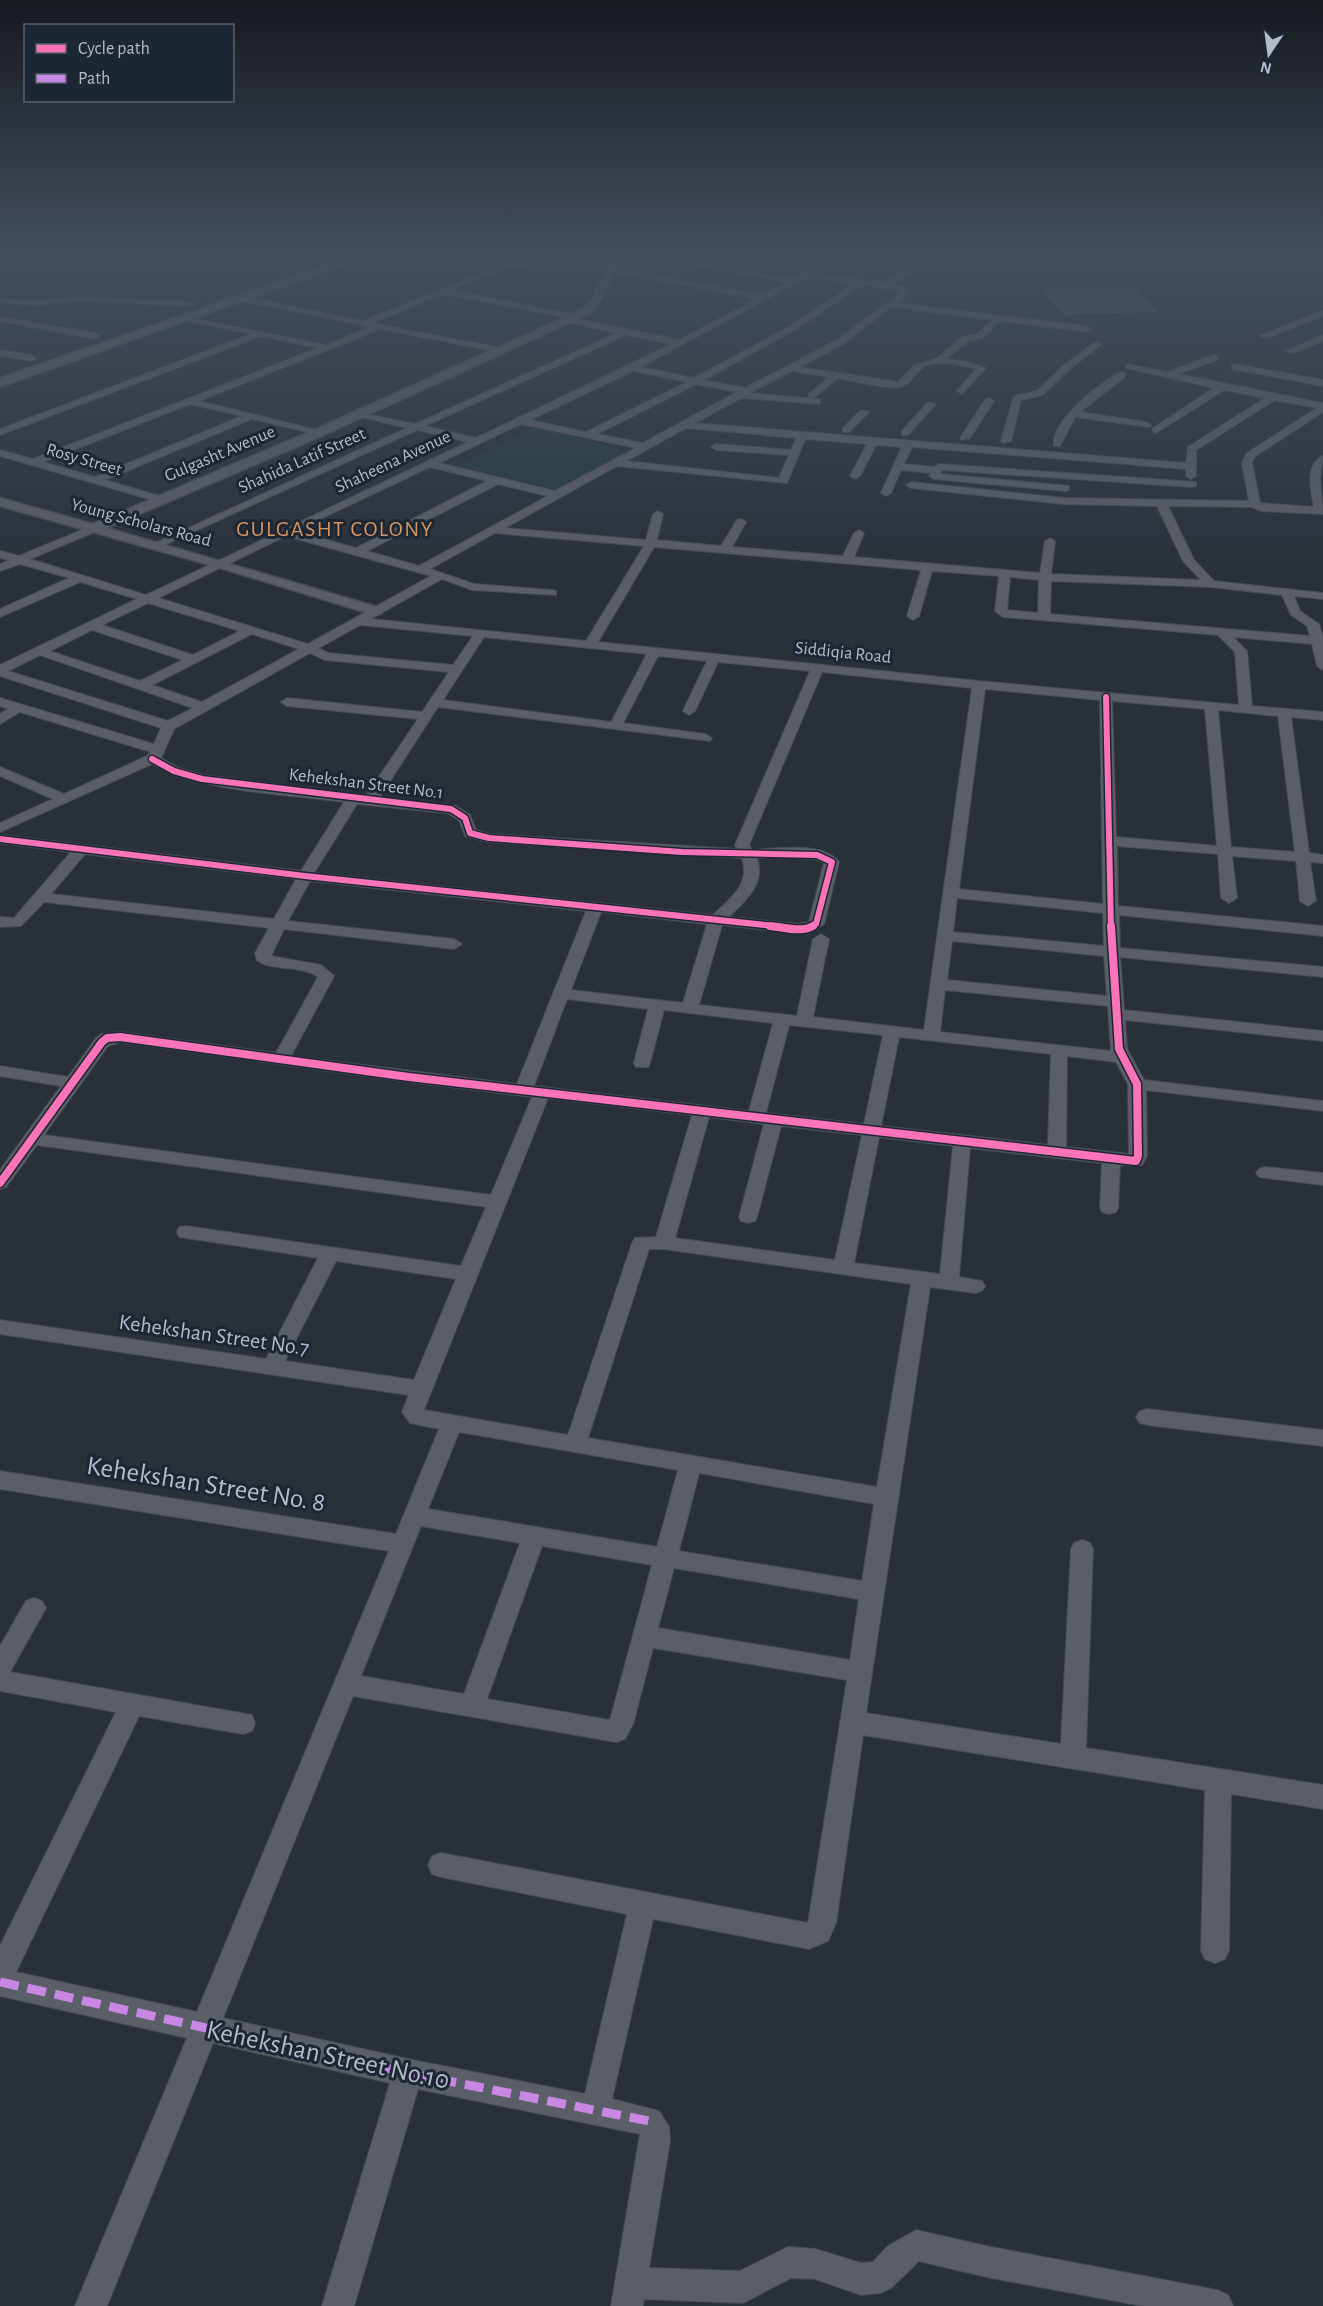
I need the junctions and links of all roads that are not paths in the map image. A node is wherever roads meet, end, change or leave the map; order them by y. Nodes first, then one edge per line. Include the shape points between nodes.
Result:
1 (31, 362) edge
2 (60, 362) edge
3 (186, 362) edge
4 (288, 362) edge
5 (476, 362) edge
6 (560, 362) edge
7 (644, 362) edge
8 (730, 362) edge
9 (803, 362) edge
10 (928, 362) edge
11 (935, 362) edge
12 (939, 362) joint
13 (1074, 362) edge
14 (1204, 362) edge
15 (1129, 366) dead end
16 (632, 368) junction
17 (791, 368) junction
18 (1235, 368) dead end
19 (0, 372) edge
20 (836, 375) junction
21 (1122, 375) dead end
22 (1168, 375) junction
23 (694, 381) junction
24 (0, 383) edge
25 (1323, 383) edge
26 (1222, 387) junction
27 (962, 392) dead end
28 (742, 393) junction
29 (1273, 397) junction
30 (989, 400) dead end
31 (188, 401) junction
32 (931, 404) dead end
33 (1323, 407) edge
34 (864, 412) dead end
35 (360, 414) junction
36 (1071, 414) junction
37 (702, 415) junction
38 (251, 416) junction
39 (521, 421) junction
40 (686, 425) junction
41 (1146, 425) dead end
42 (416, 427) junction
43 (846, 430) junction
44 (1156, 430) dead end
45 (0, 432) edge
46 (320, 432) junction
47 (905, 434) junction
48 (587, 435) junction
49 (801, 436) junction
50 (965, 438) junction
51 (476, 441) junction
52 (873, 442) junction
53 (908, 445) junction
54 (1068, 445) dead end
55 (647, 447) junction
56 (716, 447) dead end
57 (0, 453) edge
58 (636, 453) junction
59 (795, 453) junction
60 (1179, 453) dead end
61 (1190, 454) junction
62 (1323, 459) edge
63 (32, 463) junction
64 (617, 463) junction
65 (430, 464) junction
66 (1191, 466) junction
67 (897, 470) junction
68 (788, 471) junction
69 (935, 473) junction
70 (855, 476) dead end
71 (497, 480) junction
72 (95, 481) junction
73 (911, 485) dead end
74 (1065, 488) junction
75 (886, 493) dead end
76 (1193, 493) junction
77 (558, 495) junction
78 (159, 499) junction
79 (1064, 501) junction
80 (1161, 501) junction
81 (0, 502) edge
82 (1254, 504) junction
83 (1321, 511) edge
84 (658, 514) dead end
85 (741, 522) dead end
86 (93, 529) junction
87 (496, 530) junction
88 (285, 532) junction
89 (859, 533) dead end
90 (1050, 541) dead end
91 (156, 545) junction
92 (650, 545) junction
93 (724, 551) junction
94 (357, 552) junction
95 (0, 554) edge
96 (19, 560) junction
97 (847, 561) junction
98 (222, 564) junction
99 (927, 567) junction
100 (0, 568) edge
101 (421, 569) junction
102 (1005, 574) junction
103 (441, 575) junction
104 (1045, 577) junction
105 (80, 578) junction
106 (1211, 584) junction
107 (552, 593) dead end
108 (1287, 593) junction
109 (1323, 596) edge
110 (148, 599) junction
111 (376, 611) junction
112 (0, 613) edge
113 (913, 616) dead end
114 (1044, 617) junction
115 (359, 621) junction
116 (92, 626) junction
117 (251, 630) junction
118 (1221, 632) junction
119 (480, 634) junction
120 (1320, 641) edge
121 (590, 645) junction
122 (310, 648) junction
123 (39, 651) junction
124 (654, 652) junction
125 (714, 658) junction
126 (194, 659) junction
127 (1323, 666) edge
128 (2, 669) edge
129 (457, 669) junction
130 (817, 669) junction
131 (980, 685) junction
132 (141, 686) junction
133 (1106, 697) junction
134 (0, 702) edge
135 (287, 702) dead end
136 (435, 703) junction
137 (1211, 706) junction
138 (19, 707) junction
139 (203, 707) junction
140 (1246, 709) junction
141 (689, 711) dead end
142 (1284, 712) junction
143 (426, 716) junction
144 (1323, 716) edge
145 (0, 720) edge
146 (169, 726) junction
147 (615, 726) junction
148 (705, 738) dead end
149 (155, 755) junction
150 (0, 771) edge
151 (65, 799) junction
152 (353, 800) junction
153 (370, 801) junction
154 (0, 828) edge
155 (0, 838) edge
156 (1111, 841) junction
157 (82, 848) junction
158 (1225, 851) junction
159 (746, 854) junction
160 (1302, 858) junction
161 (1323, 859) edge
162 (305, 876) junction
163 (951, 893) junction
164 (40, 897) junction
165 (1229, 898) dead end
166 (1308, 901) dead end
167 (595, 908) junction
168 (1110, 909) junction
169 (0, 922) edge
170 (715, 922) junction
171 (280, 924) junction
172 (1323, 931) edge
173 (945, 936) junction
174 (821, 939) dead end
175 (454, 944) dead end
176 (1112, 952) junction
177 (1323, 972) edge
178 (938, 984) junction
179 (562, 994) junction
180 (657, 1004) junction
181 (690, 1008) junction
182 (1116, 1008) junction
183 (782, 1019) junction
184 (804, 1021) junction
185 (892, 1031) junction
186 (931, 1036) junction
187 (1323, 1036) edge
188 (1059, 1054) dead end
189 (1121, 1057) junction
190 (281, 1059) junction
191 (642, 1063) dead end
192 (0, 1071) edge
193 (74, 1083) junction
194 (1137, 1084) junction
195 (533, 1092) junction
196 (1323, 1106) edge
197 (702, 1111) junction
198 (765, 1118) junction
199 (872, 1131) junction
200 (32, 1140) junction
201 (962, 1141) junction
202 (1057, 1152) junction
203 (1111, 1159) junction
204 (1265, 1173) dead end
205 (1323, 1179) edge
206 (0, 1183) edge
207 (497, 1202) junction
208 (1109, 1208) dead end
209 (748, 1218) dead end
210 (186, 1232) dead end
211 (664, 1243) junction
212 (330, 1253) junction
213 (843, 1267) junction
214 (468, 1274) junction
215 (922, 1278) junction
216 (949, 1282) junction
217 (975, 1286) dead end
218 (0, 1327) edge
219 (272, 1367) junction
220 (421, 1389) junction
221 (1147, 1417) dead end
222 (452, 1424) junction
223 (1323, 1438) edge
224 (575, 1445) junction
225 (690, 1465) junction
226 (0, 1480) edge
227 (886, 1497) junction
228 (414, 1516) junction
229 (534, 1536) junction
230 (403, 1544) junction
231 (1082, 1549) dead end
232 (665, 1557) junction
233 (873, 1592) junction
234 (34, 1608) dead end
235 (644, 1636) junction
236 (0, 1668) edge
237 (861, 1672) junction
238 (0, 1681) edge
239 (346, 1684) junction
240 (132, 1704) junction
241 (472, 1707) junction
242 (853, 1722) junction
243 (243, 1723) dead end
244 (1072, 1757) junction
245 (1218, 1780) junction
246 (1323, 1797) edge
247 (441, 1865) dead end
248 (642, 1903) junction
249 (1215, 1950) dead end
250 (0, 1975) edge
251 (0, 1982) edge
252 (205, 2027) junction
253 (408, 2073) junction
254 (595, 2111) junction
255 (630, 2295) edge
256 (91, 2306) edge
257 (338, 2306) edge
258 (1217, 2306) edge

1 - 19 main road
2 - 24 main road
3 - 45 street
4 - 31 street
5 - 35 street, Gulgasht Avenue
6 - 42 street, Shahida Latif Street
7 - 16 street, Shaheena Avenue
8 - 23 street
9 - 17 street
10 - 20 street via 901,385 883,387
11 - 12 street
12 - 27 street via 982,368
13 - 50 street via 1040,393 1017,398 1001,440
14 - 22 street
15 - 22 street
16 - 23 street
16 - 39 street, Shaheena Avenue
17 - 20 street
17 - 28 street
18 - 25 street
20 - 28 street via 815,399
21 - 36 street
22 - 26 street
23 - 28 street
23 - 48 street
26 - 29 street
26 - 44 street
28 - 37 street
29 - 33 street
29 - 61 street via 1191,449
30 - 50 street
31 - 38 street
31 - 63 street
32 - 47 street
33 - 82 street via 1250,455
34 - 43 street
35 - 42 street
35 - 46 street, Gulgasht Avenue
36 - 41 street
36 - 54 street via 1052,444
37 - 40 street
37 - 43 street via 754,424
38 - 46 street
38 - 72 street
39 - 48 street
39 - 51 street, Shaheena Avenue
40 - 49 street
40 - 55 street
42 - 51 street
42 - 91 street, Shahida Latif Street
43 - 47 street
46 - 78 street, Gulgasht Avenue
47 - 50 street
48 - 55 street
49 - 52 street
49 - 59 street
51 - 65 street, Shaheena Avenue
52 - 53 street
52 - 70 street
53 - 66 street
53 - 67 street
55 - 58 street
56 - 59 street
57 - 63 street, Rosy Street
58 - 64 street
58 - 68 street
59 - 68 street
60 - 61 street
61 - 66 street
62 - 83 street via 1314,474
63 - 72 street, Rosy Street
64 - 68 street via 780,481
64 - 77 street
65 - 71 street
65 - 88 street, Shaheena Avenue
66 - 76 street
67 - 69 street
67 - 75 street
69 - 74 street
69 - 76 street via 939,467
71 - 77 street
71 - 94 street
72 - 78 street, Rosy Street
73 - 79 street
74 - 76 street via 1068,484
74 - 79 street
76 - 80 street
76 - 82 street
77 - 87 street
78 - 86 street, Gulgasht Avenue
79 - 80 street
80 - 106 street via 1189,561
81 - 86 street, Young Scholars Road
82 - 83 street via 1262,508
84 - 92 street
85 - 93 street
86 - 91 street, Young Scholars Road
86 - 96 street, Gulgasht Avenue
87 - 92 street
87 - 101 street
88 - 94 street
88 - 98 street, Shaheena Avenue
89 - 97 street
90 - 104 street
91 - 98 street, Young Scholars Road
92 - 93 street
92 - 121 street
93 - 97 street
94 - 101 street
95 - 96 street
96 - 100 street, Gulgasht Avenue
96 - 105 street
97 - 99 street
98 - 110 street, Shaheena Avenue
98 - 111 street, Young Scholars Road
99 - 102 street
99 - 113 street
101 - 103 street
102 - 104 street
102 - 114 street via 1002,613
103 - 107 street via 472,587
103 - 111 street
104 - 106 street
104 - 114 street
105 - 110 street
105 - 112 street
106 - 108 street
108 - 109 street
108 - 120 street via 1295,613 1312,624
110 - 116 street, Shaheena Avenue
110 - 117 street
111 - 115 street
114 - 118 street
115 - 119 street, Siddiqia Road
115 - 122 street
116 - 123 street, Shaheena Avenue
116 - 126 street
117 - 122 street
117 - 126 street
118 - 120 street
118 - 140 street via 1242,651
119 - 121 street, Siddiqia Road
119 - 129 street
120 - 127 street
121 - 124 street, Siddiqia Road
122 - 129 street via 332,657
122 - 139 street
123 - 128 street, Shaheena Avenue
123 - 132 street
124 - 125 street, Siddiqia Road
124 - 147 street
125 - 130 street, Siddiqia Road
125 - 141 street
126 - 132 street
128 - 146 street
129 - 136 street
130 - 131 street, Siddiqia Road
130 - 159 street via 744,839
131 - 133 street, Siddiqia Road
131 - 163 street
132 - 139 street
133 - 137 street, Siddiqia Road
133 - 156 street
134 - 138 street, Kehekshan Street No.1
135 - 143 street
136 - 143 street
136 - 147 street
137 - 140 street, Siddiqia Road
137 - 158 street
138 - 145 street
138 - 149 street, Kehekshan Street No.1
139 - 146 street
140 - 142 street, Siddiqia Road
142 - 144 street, Siddiqia Road
142 - 160 street
143 - 153 street
146 - 149 street
147 - 148 street
149 - 151 street
149 - 152 street, Kehekshan Street No.1 via 174,771 202,779
150 - 151 street
151 - 154 street
152 - 153 street, Kehekshan Street No.1
152 - 162 street
153 - 159 street, Kehekshan Street No.1 via 451,809 465,818 470,833 489,838
155 - 157 street
156 - 158 street
156 - 168 street
157 - 162 street
157 - 164 street
158 - 160 street
158 - 165 street
159 - 170 street via 752,861 752,879 745,893
159 - 170 street via 796,853 829,859 832,862 816,924 799,929
160 - 161 street
160 - 166 street
162 - 167 street
162 - 171 street
163 - 168 street
163 - 173 street
164 - 169 street via 16,923
164 - 171 street
167 - 170 street
167 - 179 street
168 - 172 street
168 - 176 street
170 - 181 street
171 - 175 street
171 - 190 street via 263,957 313,967 326,976
173 - 176 street
173 - 178 street
174 - 184 street
176 - 177 street
176 - 182 street
178 - 182 street
178 - 186 street
179 - 180 street
179 - 195 street
180 - 181 street
180 - 191 street
181 - 183 street
182 - 187 street
182 - 189 street
183 - 184 street
183 - 198 street
184 - 185 street
185 - 186 street
185 - 199 street
186 - 189 street
188 - 202 street
189 - 194 street
190 - 193 street via 107,1038
190 - 195 street
192 - 193 street
193 - 200 street
194 - 196 street
194 - 203 street via 1138,1156 1136,1161
195 - 197 street
195 - 207 street
197 - 198 street
197 - 211 street
198 - 199 street
198 - 209 street
199 - 201 street
199 - 213 street
200 - 206 street
200 - 207 street
201 - 202 street
201 - 216 street
202 - 203 street
203 - 208 street
204 - 205 street
207 - 214 street
210 - 212 street
211 - 213 street
211 - 224 street via 642,1243
212 - 214 street
212 - 219 street
213 - 215 street
214 - 220 street
215 - 216 street
215 - 227 street
216 - 217 street
218 - 219 street, Kehekshan Street No.7
219 - 220 street, Kehekshan Street No.7
220 - 222 street via 413,1412 417,1417
221 - 223 street
222 - 224 street
222 - 228 street
224 - 225 street
225 - 227 street
225 - 232 street
226 - 230 street, Kehekshan Street No. 8
227 - 233 street
228 - 229 street
228 - 230 street
229 - 232 street
229 - 241 street
230 - 239 street
231 - 244 street
232 - 233 street
232 - 235 street
233 - 237 street
234 - 236 street
235 - 237 street
235 - 241 street via 616,1731
237 - 242 street
238 - 240 street
239 - 241 street
239 - 252 street
240 - 243 street
240 - 250 street
242 - 244 street
242 - 248 street via 823,1923 818,1932 809,1936
244 - 245 street
245 - 246 street
245 - 249 street
247 - 248 street
248 - 254 street
251 - 252 street, Kehekshan Street No.10
252 - 253 street, Kehekshan Street No.10
252 - 256 street
253 - 254 street, Kehekshan Street No.10
253 - 257 street
254 - 255 street, Kehekshan Street No.10 via 649,2121 654,2127
255 - 258 street via 743,2287 788,2262 815,2264 861,2279 880,2277 916,2245 968,2259

